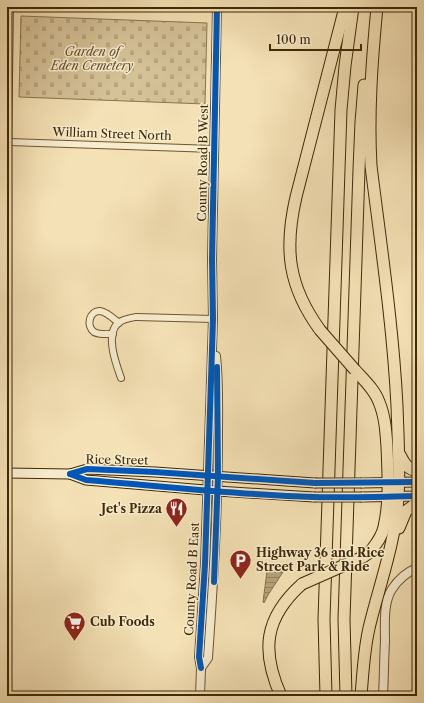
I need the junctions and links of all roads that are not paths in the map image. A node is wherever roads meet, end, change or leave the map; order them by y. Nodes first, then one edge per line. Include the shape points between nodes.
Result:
1 (10, 7) edge
2 (217, 7) edge
3 (345, 7) edge
4 (353, 7) edge
5 (376, 7) edge
6 (8, 99) edge
7 (9, 142) junction
8 (214, 149) junction
9 (7, 200) edge
10 (7, 220) edge
11 (213, 319) junction
12 (119, 323) junction
13 (113, 334) junction
14 (121, 378) dead end
15 (399, 454) junction
16 (417, 471) edge
17 (7, 473) edge
18 (70, 474) junction
19 (213, 476) junction
20 (394, 482) junction
21 (417, 482) edge
22 (207, 491) junction
23 (217, 491) junction
24 (417, 496) edge
25 (393, 497) junction
26 (417, 503) edge
27 (385, 566) junction
28 (417, 568) edge
29 (201, 668) junction
30 (200, 696) edge
31 (281, 696) edge
32 (326, 696) edge
33 (346, 696) edge
34 (361, 696) edge
35 (383, 696) edge

1 - 6 street
2 - 8 street, County Road B West
3 - 20 highway, bridge via 296,197 290,229 290,254 294,283 305,308 320,330 375,393 383,413
4 - 32 highway via 341,110 324,619
5 - 15 highway via 372,60 371,166 395,367
5 - 33 highway via 361,122 344,619
6 - 7 street
7 - 8 street, William Street North
7 - 9 street
8 - 11 street, County Road B West
9 - 10 street
11 - 12 street via 136,317
11 - 19 street, County Road B West via 218,378
12 - 13 street
12 - 13 street via 100,311 91,316 89,320 94,332
13 - 14 street via 113,355
15 - 16 highway via 410,470
15 - 20 highway
17 - 18 main road, Rice Street
18 - 19 main road, Rice Street via 87,469
18 - 22 main road, Rice Street via 86,480
19 - 20 main road, Rice Street, bridge via 315,483
19 - 22 street, County Road B West
19 - 23 street, County Road B East
20 - 21 main road, Rice Street
20 - 25 highway
22 - 23 main road, Rice Street
22 - 29 street, County Road B East via 199,657
23 - 25 main road, Rice Street, bridge via 314,497
23 - 29 street, County Road B East via 208,658
24 - 25 main road, Rice Street
25 - 27 highway via 396,518
25 - 31 highway, bridge via 380,538 370,552 302,584 282,604 271,629 269,657
26 - 27 highway via 406,510
27 - 34 highway via 367,638
28 - 35 street via 398,581 391,590 388,601
29 - 30 street, County Road B East

